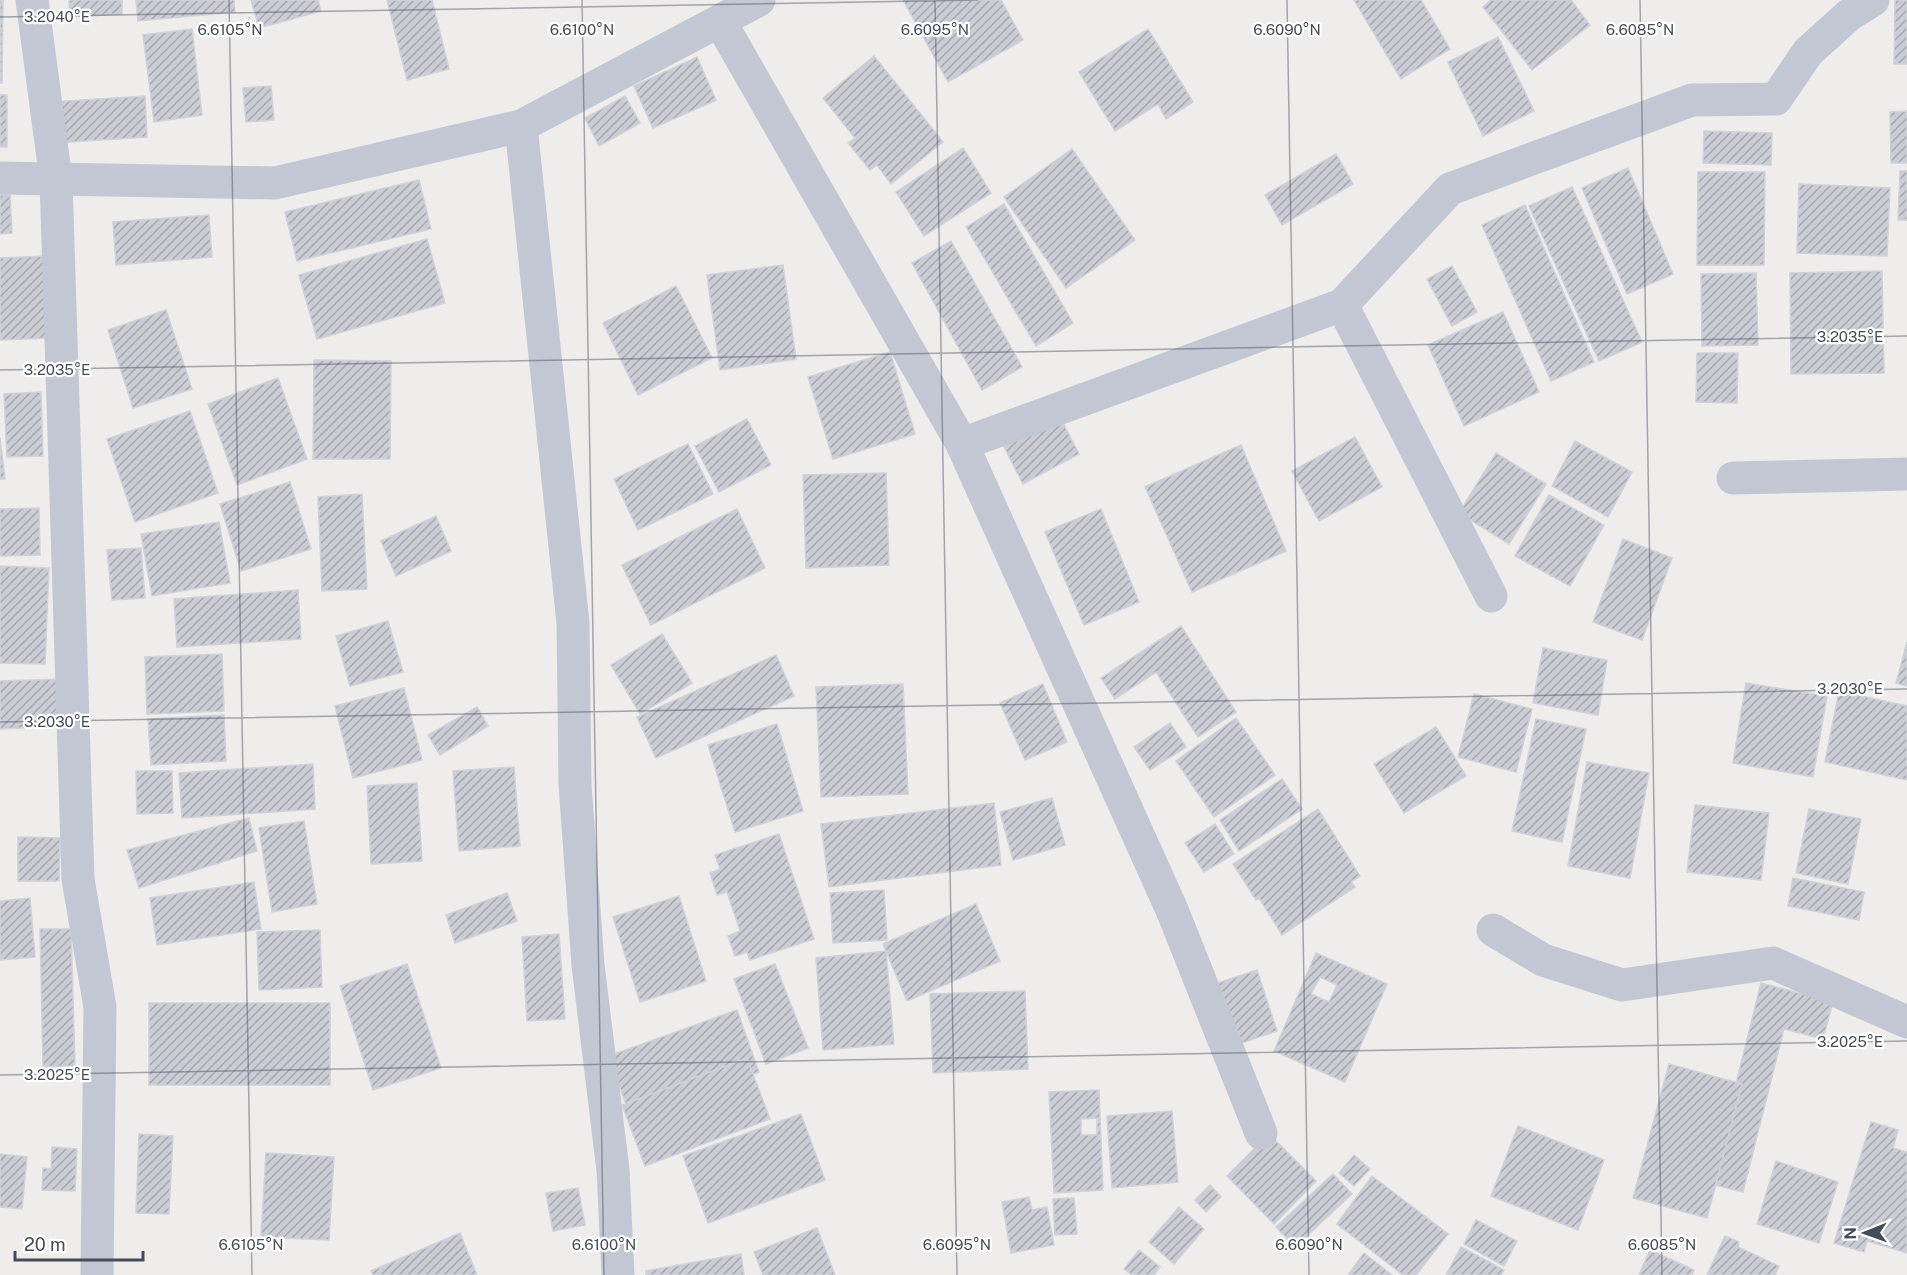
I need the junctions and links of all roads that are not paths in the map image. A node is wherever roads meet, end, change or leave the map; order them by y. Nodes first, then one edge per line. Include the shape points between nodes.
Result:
1 (32, 0) edge
2 (759, 0) edge
3 (1873, 0) edge
4 (721, 23) junction
5 (521, 126) junction
6 (0, 178) edge
7 (56, 180) junction
8 (1342, 305) junction
9 (962, 444) junction
10 (1907, 474) edge
11 (1733, 478) dead end
12 (1491, 596) dead end
13 (1493, 930) dead end
14 (1907, 1022) edge
15 (1261, 1133) dead end
16 (97, 1275) edge
17 (618, 1275) edge

1 - 7 street
2 - 4 street
3 - 8 street via 1849,15 1808,52 1776,99 1692,100 1450,189
4 - 5 street
4 - 9 street
5 - 7 street via 275,183
5 - 17 street via 573,623 577,807 588,965 613,1170
6 - 7 street
7 - 16 street via 78,879 100,1007
8 - 9 street
8 - 12 street
9 - 15 street via 1172,910
10 - 11 street
13 - 14 street via 1543,960 1622,985 1773,963

